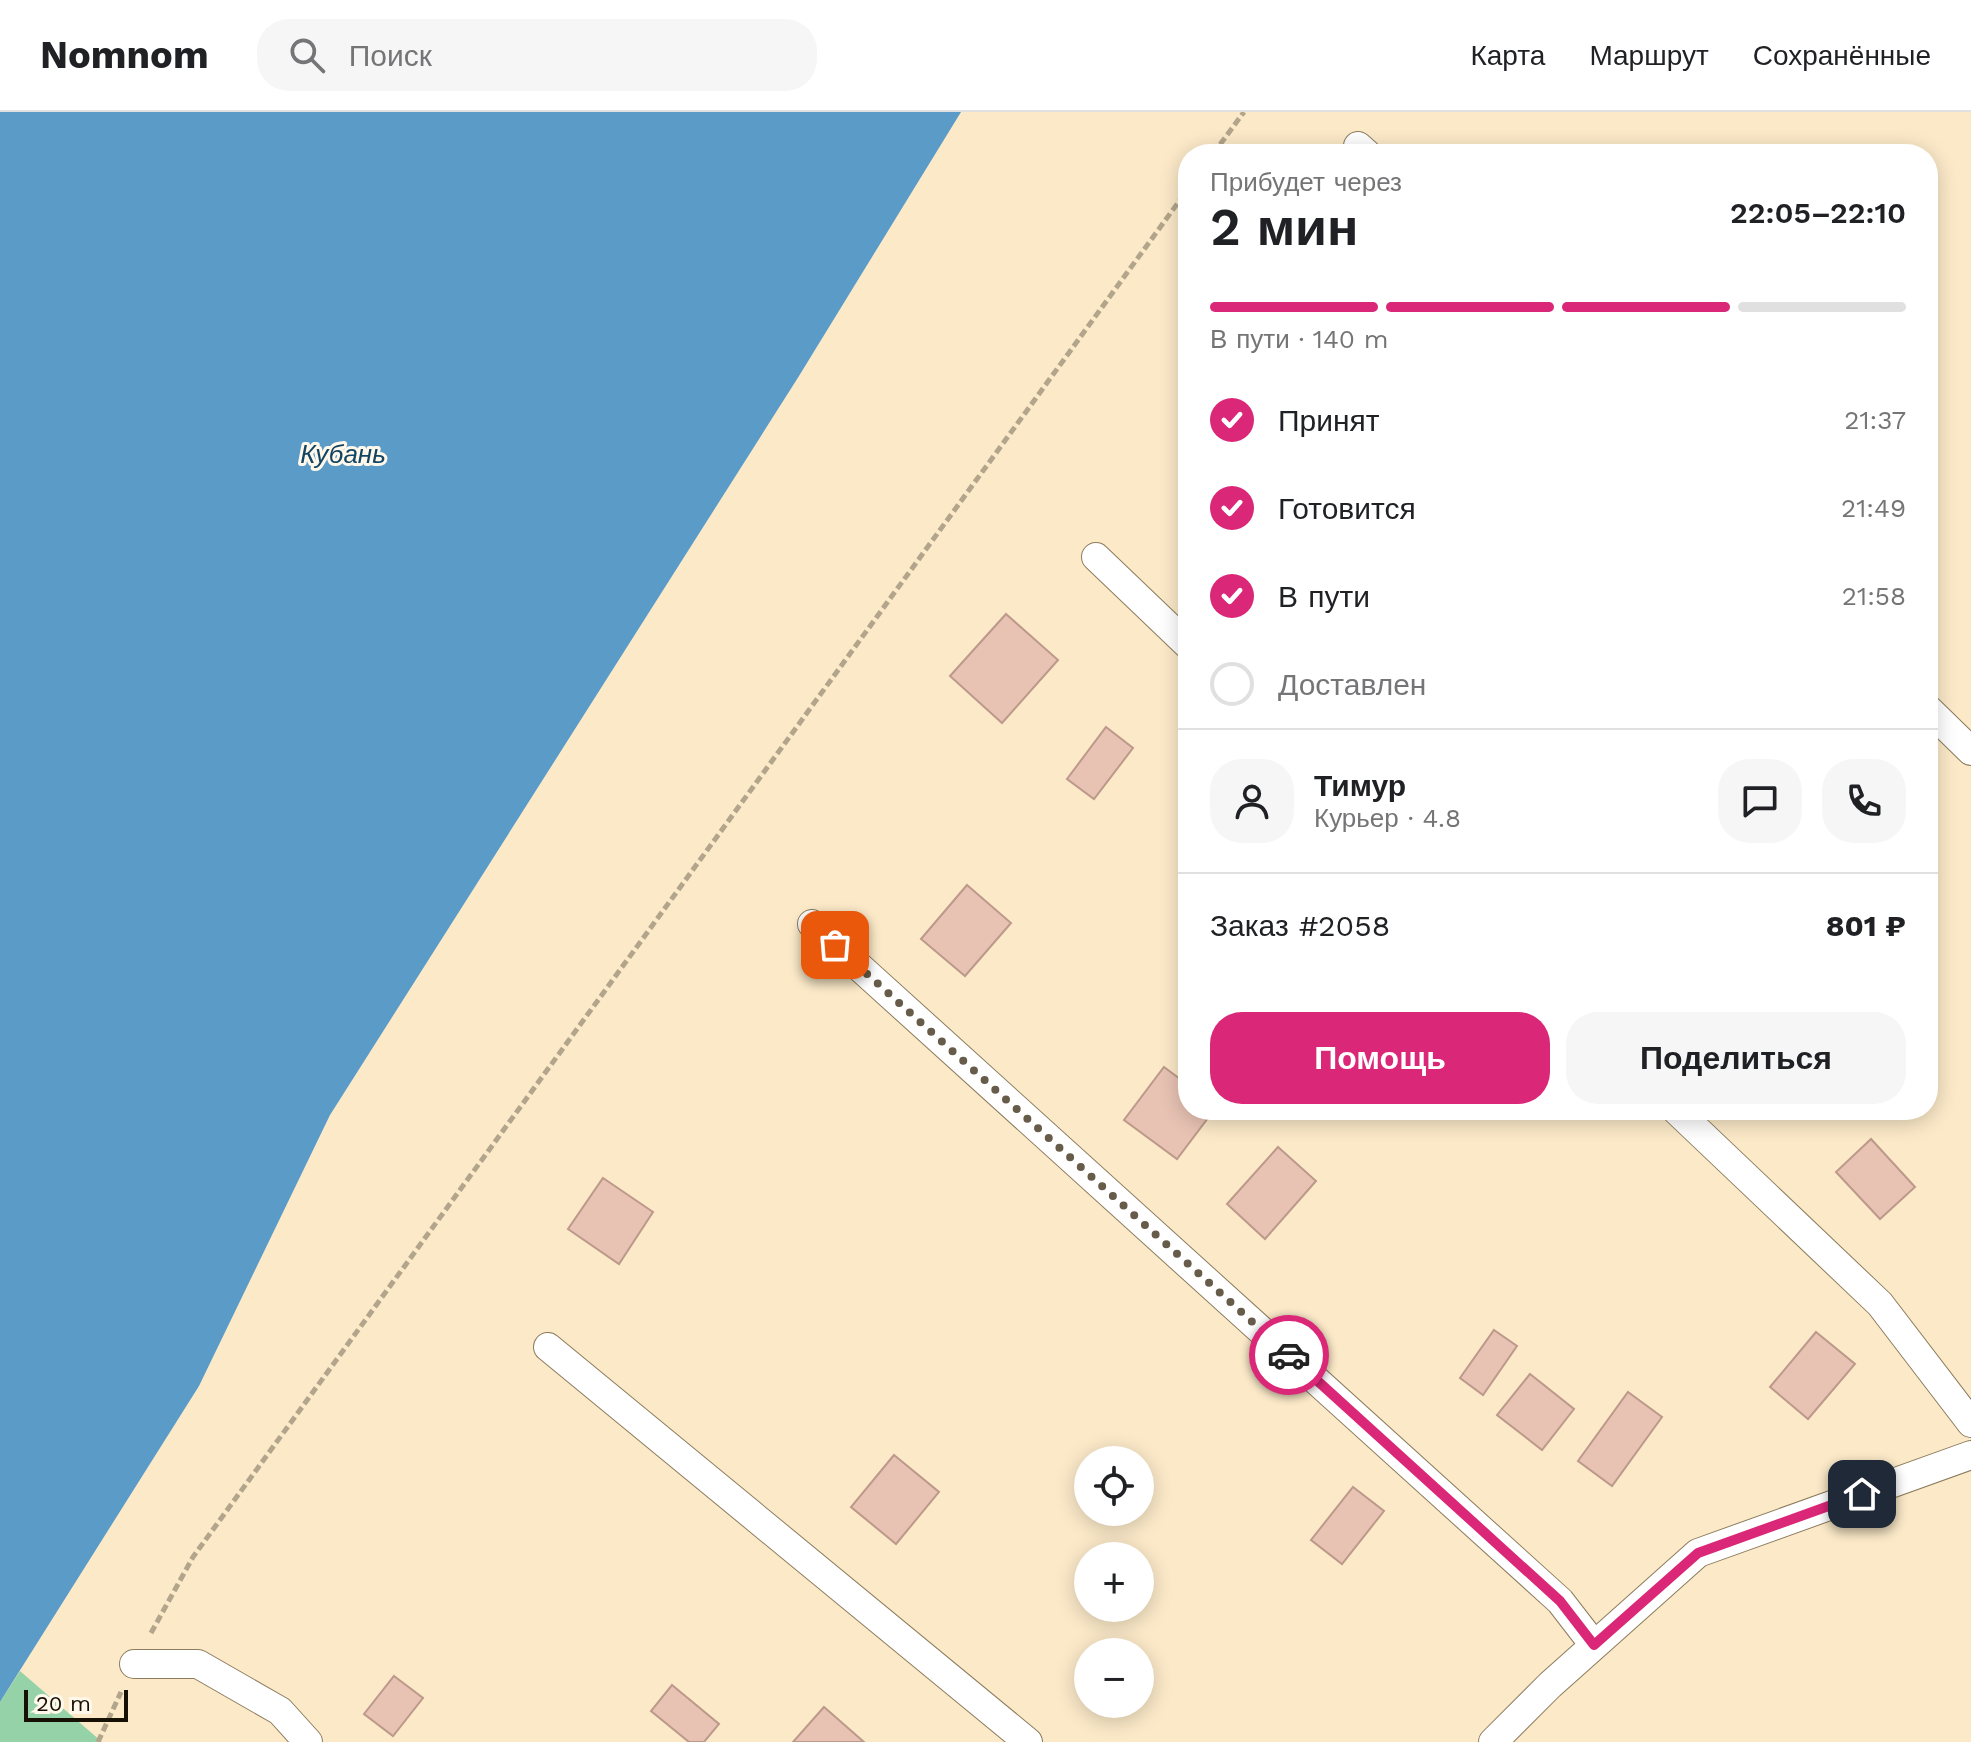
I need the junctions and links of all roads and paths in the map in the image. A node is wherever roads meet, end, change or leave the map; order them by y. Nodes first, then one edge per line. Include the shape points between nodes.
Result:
1 (1244, 112) edge
2 (1220, 144) edge
3 (1178, 203) edge
4 (1096, 557) dead end
5 (1178, 635) edge
6 (1938, 719) edge
7 (1971, 751) edge
8 (812, 924) dead end
9 (1687, 1120) edge
10 (548, 1347) dead end
11 (1971, 1423) edge
12 (1971, 1455) edge
13 (1594, 1645) junction
14 (134, 1664) junction
15 (98, 1742) edge
16 (308, 1742) edge
17 (1028, 1742) edge
18 (1493, 1742) edge

1 - 2 path
3 - 14 path via 193,1557
4 - 5 street
6 - 7 street
8 - 13 street via 1560,1601
9 - 11 street via 1880,1304
10 - 17 street
12 - 13 street via 1698,1553
13 - 18 street
14 - 15 path
14 - 16 street via 198,1664 280,1711

